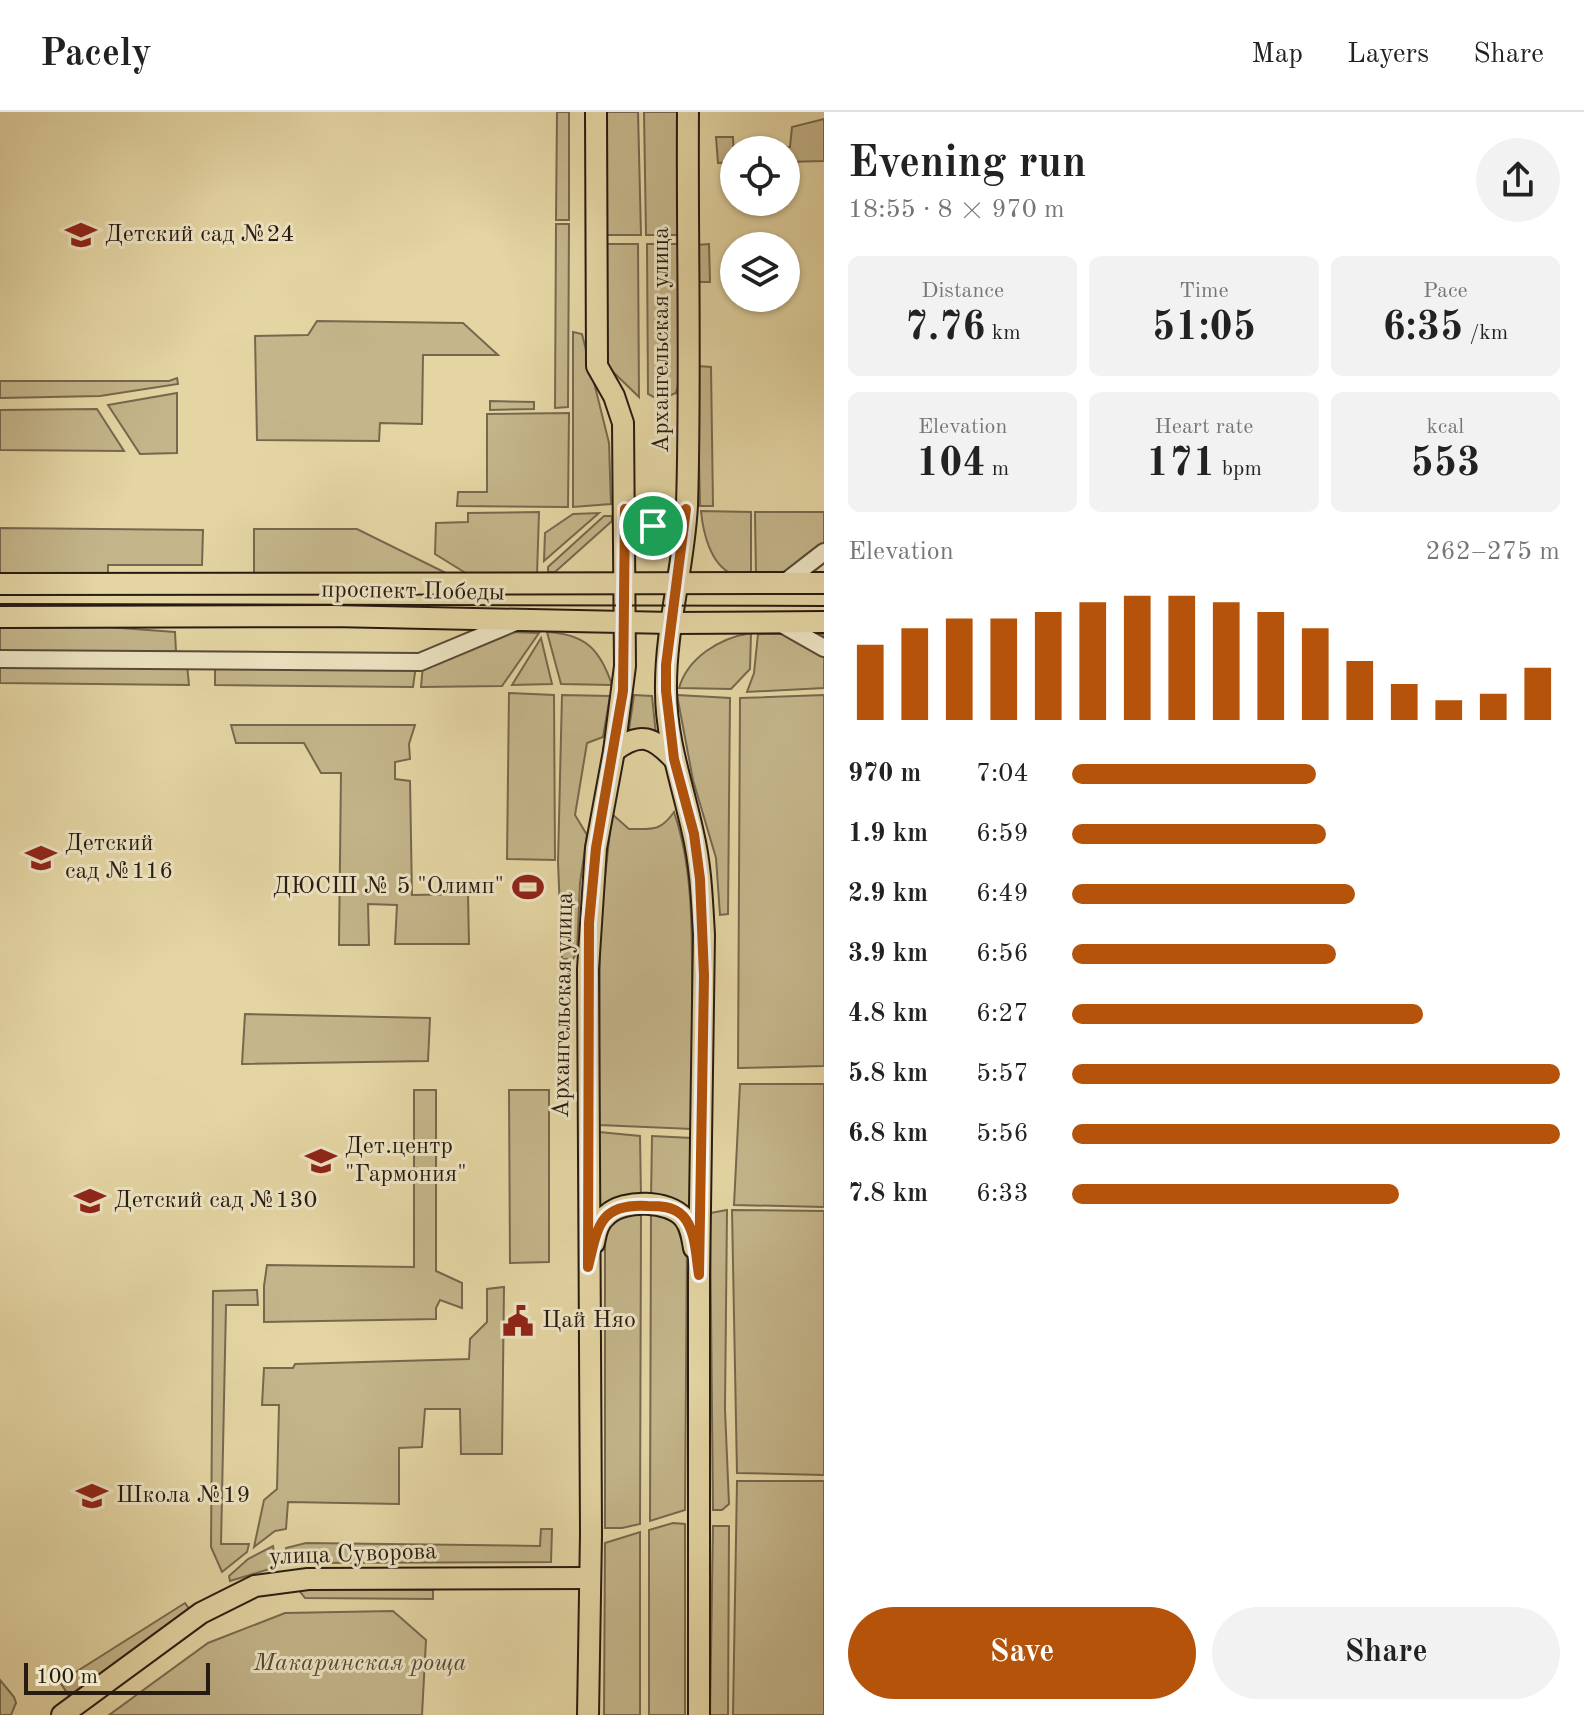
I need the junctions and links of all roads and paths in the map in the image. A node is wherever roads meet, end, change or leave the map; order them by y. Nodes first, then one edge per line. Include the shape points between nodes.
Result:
1 (596, 112) edge
2 (688, 112) edge
3 (625, 509) junction
4 (686, 509) junction
5 (824, 552) edge
6 (678, 583) junction
7 (784, 583) junction
8 (824, 583) edge
9 (0, 584) edge
10 (625, 584) junction
11 (0, 617) edge
12 (519, 621) junction
13 (625, 622) junction
14 (779, 622) junction
15 (824, 622) edge
16 (672, 623) junction
17 (824, 648) edge
18 (0, 659) edge
19 (614, 751) junction
20 (674, 759) junction
21 (588, 1267) junction
22 (699, 1275) junction
23 (590, 1578) junction
24 (62, 1715) edge
25 (588, 1715) edge
26 (699, 1715) edge

1 - 3 main road, Архангельская улица via 597,366 623,423
2 - 4 main road, Архангельская улица
3 - 4 main road via 635,521 653,526 671,522
3 - 10 main road, Архангельская улица
4 - 6 main road, Архангельская улица
5 - 7 street
6 - 7 main road, проспект Победы
6 - 10 main road, проспект Победы
6 - 16 main road, Архангельская улица
7 - 8 main road, проспект Победы
9 - 10 main road, проспект Победы
10 - 13 main road, Архангельская улица
11 - 12 main road, проспект Победы
12 - 13 main road, проспект Победы
12 - 18 street via 420,662
13 - 16 main road, проспект Победы
13 - 19 main road, Архангельская улица
14 - 15 main road, проспект Победы
14 - 16 main road, проспект Победы
14 - 17 street
16 - 20 main road, Архангельская улица via 666,691
19 - 20 main road via 632,740 651,739
19 - 21 main road, Архангельская улица via 589,923
20 - 22 main road, Архангельская улица via 694,834 704,935
21 - 22 main road via 605,1216 629,1205 664,1206 691,1228
21 - 23 main road, Архангельская улица
22 - 26 main road, Архангельская улица
23 - 24 main road, улица Суворова via 308,1579 255,1586 201,1613
23 - 25 main road, Архангельская улица

